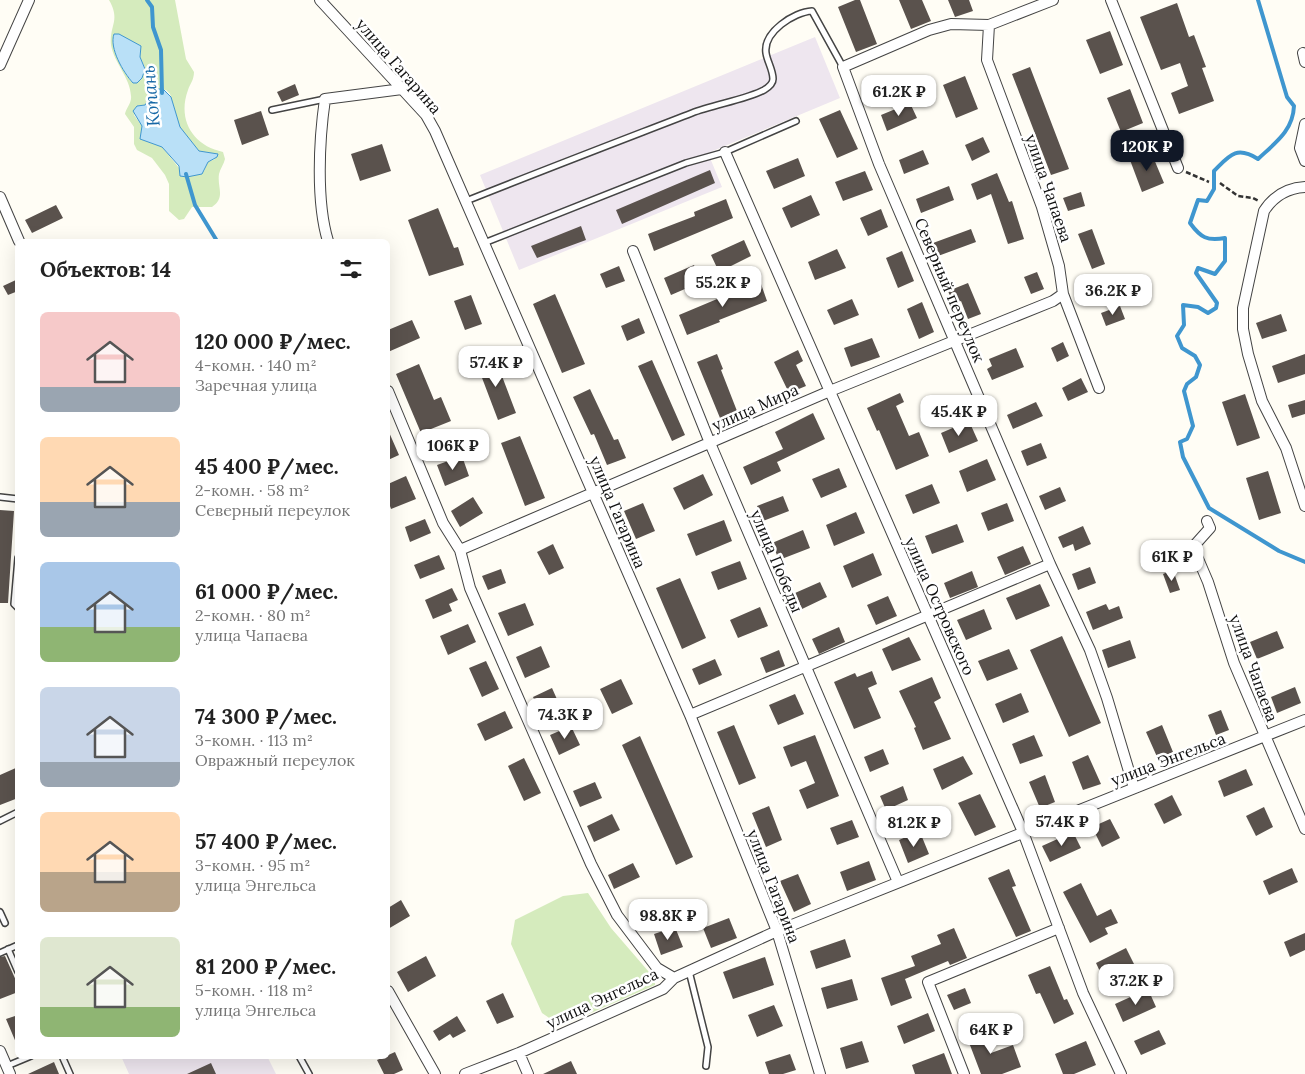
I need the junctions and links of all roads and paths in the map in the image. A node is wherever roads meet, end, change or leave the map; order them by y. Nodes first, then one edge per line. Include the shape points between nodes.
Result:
1 (29, 0) edge
2 (320, 0) edge
3 (1053, 0) edge
4 (1111, 0) edge
5 (989, 25) junction
6 (0, 65) edge
7 (843, 67) junction
8 (402, 88) junction
9 (324, 99) junction
10 (272, 110) dead end
11 (796, 121) dead end
12 (1305, 124) edge
13 (725, 152) junction
14 (1305, 161) edge
15 (1178, 168) joint
16 (1210, 182) dead end
17 (1220, 184) dead end
18 (1305, 187) edge
19 (0, 197) edge
20 (465, 201) junction
21 (1267, 206) junction
22 (18, 239) edge
23 (327, 239) edge
24 (484, 243) junction
25 (633, 251) dead end
26 (1063, 294) junction
27 (955, 340) junction
28 (1099, 388) dead end
29 (830, 390) junction
30 (390, 396) edge
31 (710, 443) junction
32 (593, 493) junction
33 (0, 497) edge
34 (15, 499) edge
35 (1305, 506) edge
36 (1207, 520) dead end
37 (460, 550) junction
38 (1050, 564) junction
39 (15, 592) edge
40 (15, 605) edge
41 (928, 616) junction
42 (805, 665) junction
43 (690, 715) junction
44 (1305, 720) edge
45 (1264, 737) junction
46 (1134, 788) junction
47 (15, 814) edge
48 (0, 821) edge
49 (1305, 829) edge
50 (1023, 832) junction
51 (898, 882) junction
52 (0, 912) edge
53 (5, 923) dead end
54 (1059, 928) junction
55 (777, 931) junction
56 (15, 946) edge
57 (8, 950) junction
58 (0, 953) edge
59 (15, 965) edge
60 (689, 971) junction
61 (674, 978) junction
62 (390, 996) edge
63 (0, 1051) edge
64 (519, 1053) junction
65 (26, 1059) edge
66 (63, 1059) edge
67 (301, 1059) edge
68 (706, 1066) dead end
69 (8, 1070) edge
70 (70, 1074) edge
71 (309, 1074) edge
72 (435, 1074) edge
73 (465, 1074) edge
74 (528, 1074) edge
75 (820, 1074) edge
76 (964, 1074) edge
77 (1122, 1074) edge

1 - 6 street
2 - 8 street, улица Гагарина
3 - 5 street
4 - 15 street
5 - 7 street via 951,24 929,30
5 - 26 street, улица Чапаева via 987,60 1042,207
7 - 20 lane via 812,11 803,12 788,18 767,43 765,51 773,79 770,86 762,91 711,106
7 - 27 street, Северный переулок via 879,164
8 - 9 street
8 - 20 street, улица Гагарина via 426,115 435,131
9 - 10 lane
9 - 23 street via 322,207
11 - 13 lane
12 - 14 street via 1300,148
13 - 24 lane via 686,164
13 - 29 street, улица Островского
15 - 16 path
17 - 21 path via 1238,196 1253,198
18 - 21 street via 1271,199
19 - 22 street
20 - 24 street, улица Гагарина
21 - 35 street via 1243,308 1243,329 1262,401 1286,448
24 - 32 street, улица Гагарина
25 - 31 street, улица Победы
26 - 27 street, улица Мира
26 - 28 street, улица Чапаева
27 - 29 street, улица Мира
27 - 38 street, Северный переулок
29 - 31 street, улица Мира
29 - 41 street, улица Островского
30 - 37 street via 443,523
31 - 32 street, улица Мира
31 - 42 street, улица Победы
32 - 37 street, улица Мира
32 - 43 street, улица Гагарина
33 - 34 lane
36 - 45 street, улица Чапаева via 1210,528 1193,547
37 - 61 street via 470,588 591,864 617,915 657,968
38 - 41 street
38 - 46 street, Северный переулок via 1090,650
39 - 40 lane
41 - 42 street
41 - 50 street, улица Островского
42 - 43 street
42 - 51 street, улица Победы
43 - 55 street, улица Гагарина
44 - 45 street, улица Энгельса
45 - 46 street, улица Энгельса
45 - 49 street, улица Чапаева
46 - 50 street, улица Энгельса
47 - 48 lane
50 - 51 street, улица Энгельса
50 - 54 street, улица Островского
51 - 55 street, улица Энгельса
52 - 53 lane
54 - 76 street via 928,982
54 - 77 street, улица Островского via 1083,993
55 - 60 street, улица Энгельса
55 - 75 street, улица Гагарина
56 - 57 lane
57 - 58 lane
57 - 59 lane
60 - 61 street, улица Энгельса
60 - 68 lane via 708,1047
61 - 64 street, улица Энгельса via 663,989
62 - 72 street
63 - 69 street
64 - 73 street, улица Энгельса
64 - 74 street
65 - 69 lane
66 - 70 lane
67 - 71 lane

